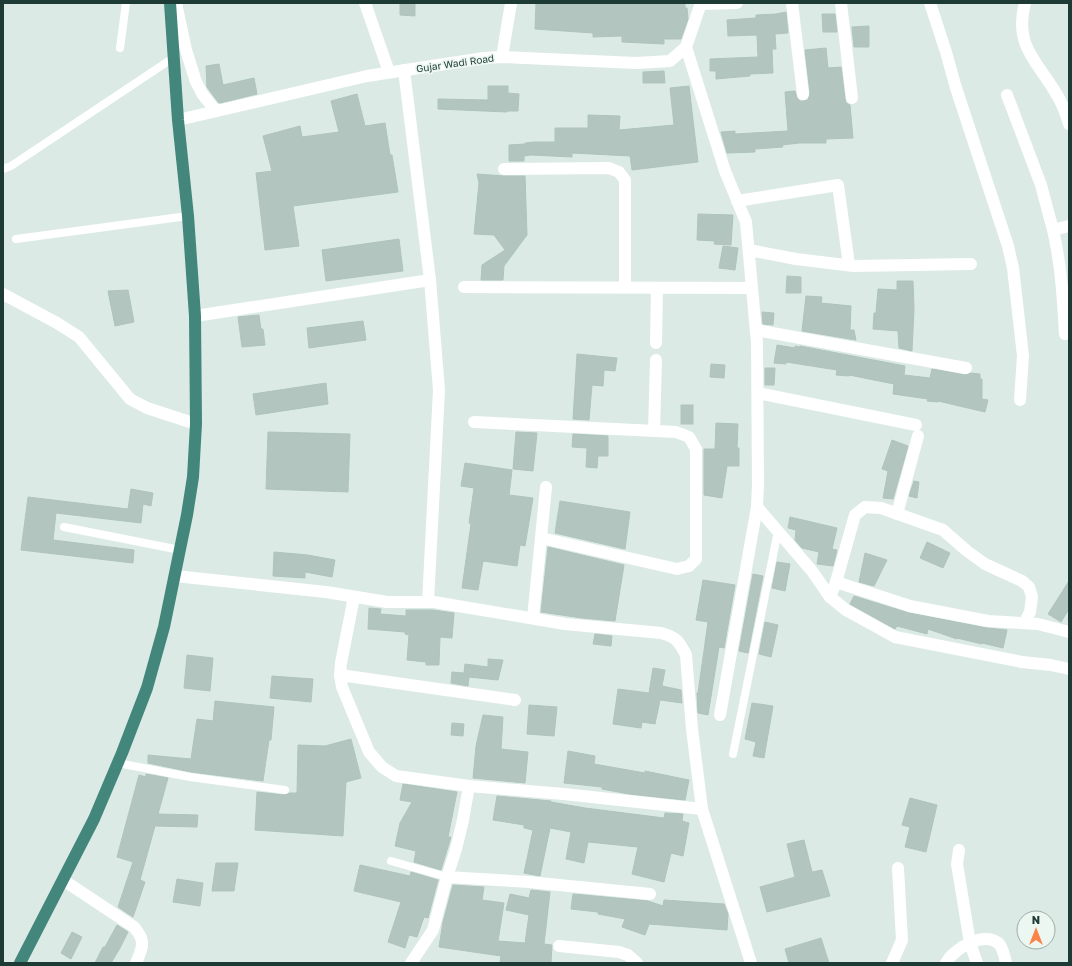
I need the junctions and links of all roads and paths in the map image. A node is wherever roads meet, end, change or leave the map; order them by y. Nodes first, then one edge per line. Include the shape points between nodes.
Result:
1 (126, 3) edge
2 (170, 3) edge
3 (176, 3) edge
4 (366, 3) edge
5 (511, 3) edge
6 (737, 3) edge
7 (792, 3) edge
8 (841, 3) edge
9 (930, 3) edge
10 (1025, 3) edge
11 (701, 4) edge
12 (686, 47) junction
13 (120, 48) dead end
14 (502, 57) junction
15 (174, 58) junction
16 (404, 70) junction
17 (389, 72) junction
18 (803, 94) dead end
19 (1007, 95) dead end
20 (852, 98) dead end
21 (216, 111) junction
22 (178, 120) junction
23 (1069, 124) edge
24 (3, 169) edge
25 (504, 169) dead end
26 (737, 201) junction
27 (188, 216) junction
28 (1069, 226) edge
29 (1053, 230) junction
30 (16, 239) dead end
31 (749, 250) junction
32 (971, 264) dead end
33 (849, 266) junction
34 (430, 280) junction
35 (464, 287) dead end
36 (625, 287) junction
37 (658, 288) junction
38 (752, 288) junction
39 (3, 294) edge
40 (195, 316) junction
41 (756, 330) junction
42 (1065, 334) dead end
43 (656, 343) dead end
44 (656, 360) dead end
45 (966, 368) dead end
46 (758, 393) junction
47 (1020, 400) dead end
48 (474, 422) dead end
49 (196, 424) junction
50 (654, 431) junction
51 (546, 487) dead end
52 (757, 507) junction
53 (898, 514) junction
54 (64, 527) dead end
55 (778, 531) junction
56 (541, 538) junction
57 (180, 550) junction
58 (175, 576) junction
59 (836, 582) junction
60 (354, 597) junction
61 (830, 597) junction
62 (428, 602) junction
63 (534, 618) junction
64 (1025, 622) junction
65 (1069, 632) edge
66 (1069, 669) edge
67 (340, 674) junction
68 (515, 700) dead end
69 (720, 715) dead end
70 (733, 754) dead end
71 (118, 763) junction
72 (469, 786) junction
73 (285, 790) dead end
74 (702, 809) junction
75 (959, 850) dead end
76 (391, 862) dead end
77 (898, 868) dead end
78 (447, 877) junction
79 (63, 880) junction
80 (650, 894) dead end
81 (970, 943) junction
82 (558, 946) dead end
83 (20, 963) edge
84 (136, 963) edge
85 (411, 963) edge
86 (637, 963) edge
87 (751, 963) edge
88 (892, 963) edge
89 (946, 963) edge
90 (976, 963) edge
91 (1006, 963) edge

1 - 13 lane
2 - 15 highway
3 - 21 street via 196,82
4 - 17 street
5 - 14 street
6 - 11 street
7 - 18 street
8 - 20 street
9 - 47 street via 1008,246 1023,356
10 - 23 street via 1022,17 1024,42 1061,102
11 - 12 street, Gujar Wadi Road
12 - 14 street, Gujar Wadi Road via 670,61 636,63
12 - 26 street
14 - 16 street, Gujar Wadi Road
15 - 22 highway
15 - 24 lane
16 - 17 street, Gujar Wadi Road
16 - 34 street
17 - 21 street, Gujar Wadi Road
19 - 29 street via 1041,185
21 - 22 street, Gujar Wadi Road
22 - 27 highway
25 - 36 street via 609,168 619,172 625,180
26 - 31 street via 746,222
26 - 33 street via 838,186
27 - 30 lane
27 - 40 highway
28 - 29 street
29 - 42 street via 1058,254
31 - 33 street
31 - 38 street
32 - 33 street
34 - 40 street
34 - 62 street via 439,390
35 - 36 street
36 - 37 street
37 - 38 street
37 - 43 street
38 - 41 street
39 - 49 street via 79,337 130,399 147,408
40 - 49 highway
41 - 45 street
41 - 46 street
44 - 50 street
46 - 52 street
46 - 53 street via 917,430
48 - 50 street
49 - 57 highway via 193,477
50 - 56 street via 676,432 689,437 696,449 696,559 689,566 677,569
51 - 56 street
52 - 55 street
52 - 69 street
53 - 59 street via 881,508 865,507 855,516
53 - 64 street via 943,530 985,564 1022,581 1029,587 1032,597 1030,612
54 - 57 lane
55 - 61 street
55 - 70 lane
56 - 63 street
57 - 58 highway
58 - 60 street
58 - 71 highway via 147,688
59 - 61 street
59 - 64 street via 910,606 988,621
60 - 62 street via 387,602
60 - 67 street
61 - 66 street via 846,610 895,637
62 - 63 street
63 - 74 street via 566,624 661,633 673,636 681,645 686,655
64 - 65 street
67 - 68 street
67 - 72 street via 342,687 369,752 382,767 396,776
71 - 73 lane via 190,777
71 - 79 highway
72 - 74 street
72 - 78 street via 456,849
74 - 87 street
75 - 81 street via 958,864
76 - 78 lane
77 - 88 street via 902,940
78 - 80 street
78 - 85 street via 433,930
79 - 83 highway
79 - 84 street via 134,927 141,935 143,946
81 - 89 street via 957,950
81 - 90 street
81 - 91 street via 978,940 994,941 1000,945
82 - 86 street via 619,952 628,955

